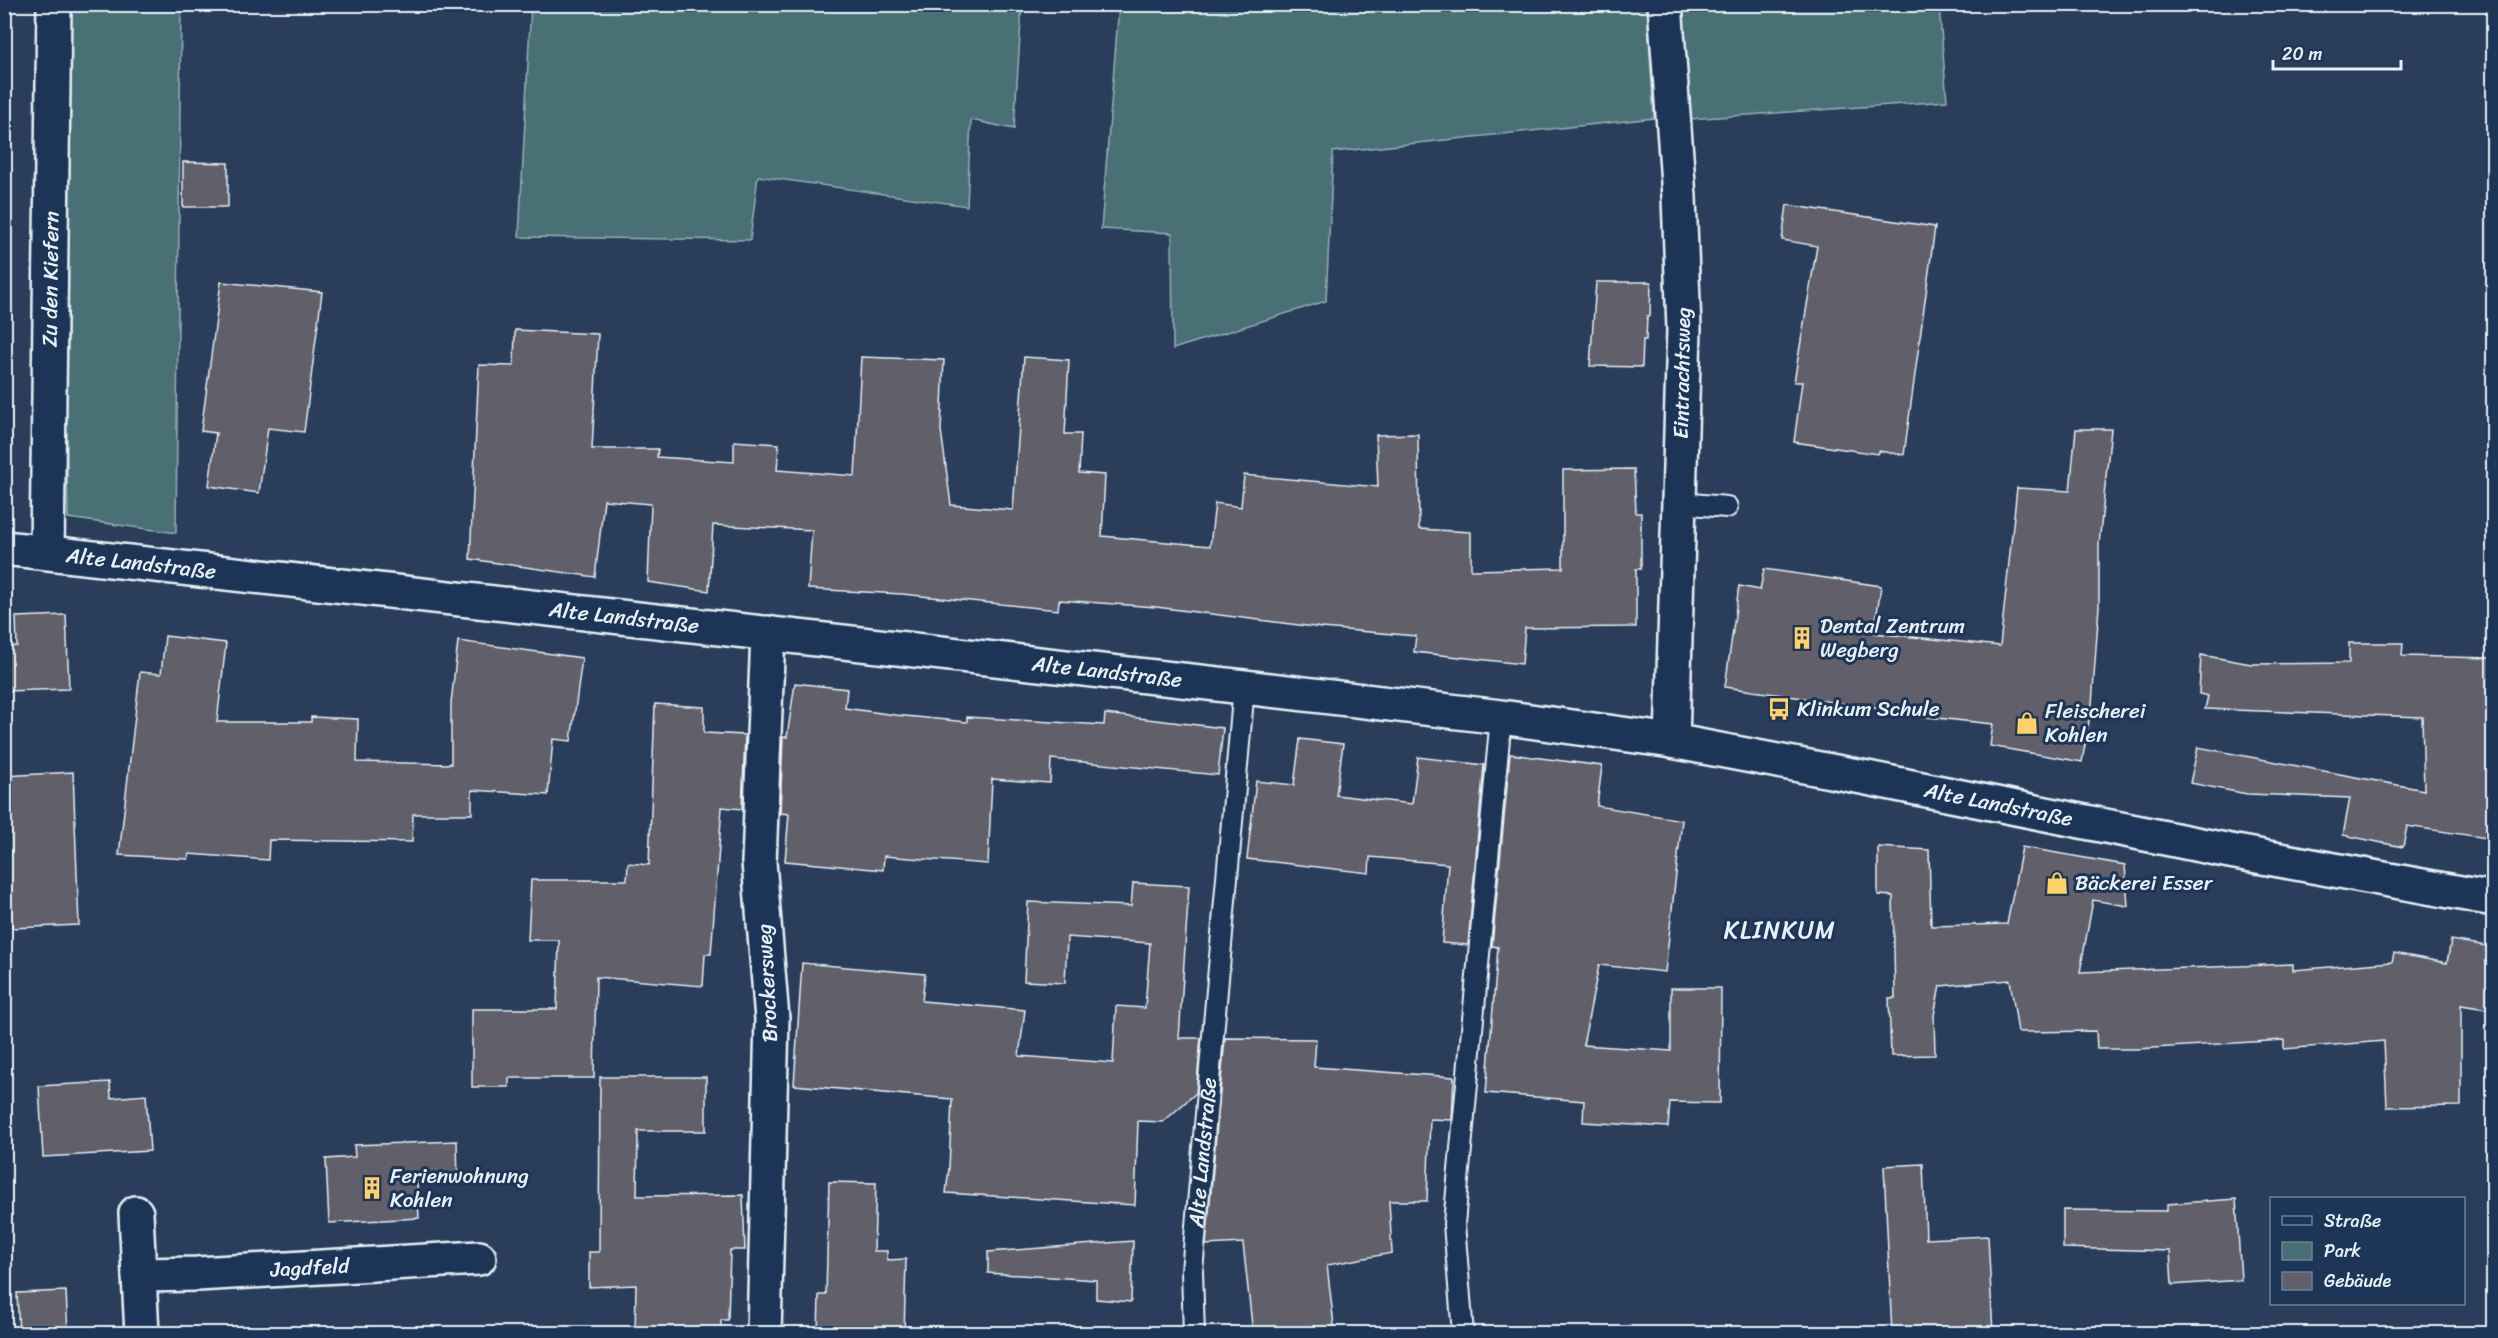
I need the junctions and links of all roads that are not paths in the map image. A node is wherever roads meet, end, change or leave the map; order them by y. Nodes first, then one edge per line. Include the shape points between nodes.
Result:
1 (54, 4) edge
2 (1665, 4) edge
3 (1679, 503) junction
4 (1727, 507) dead end
5 (4, 548) edge
6 (46, 552) junction
7 (768, 633) junction
8 (1244, 687) junction
9 (1501, 717) junction
10 (1672, 741) junction
11 (2493, 899) edge
12 (136, 1213) dead end
13 (479, 1258) dead end
14 (139, 1275) junction
15 (142, 1334) edge
16 (764, 1334) edge
17 (1194, 1334) edge
18 (1462, 1334) edge

1 - 6 main road, Zu den Kiefern
2 - 3 main road, Eintrachtsweg via 1684,329
3 - 4 lane
3 - 10 main road, Eintrachtsweg
5 - 6 main road, Alte Landstraße
6 - 7 main road, Alte Landstraße
7 - 8 main road, Alte Landstraße
7 - 16 main road, Brockersweg via 759,862 772,1019
8 - 9 main road, Alte Landstraße
8 - 17 lane, Alte Landstraße via 1192,1271
9 - 10 main road, Alte Landstraße
9 - 18 lane via 1454,1224
10 - 11 main road, Alte Landstraße
12 - 14 main road
13 - 14 main road, Jagdfeld
14 - 15 main road

